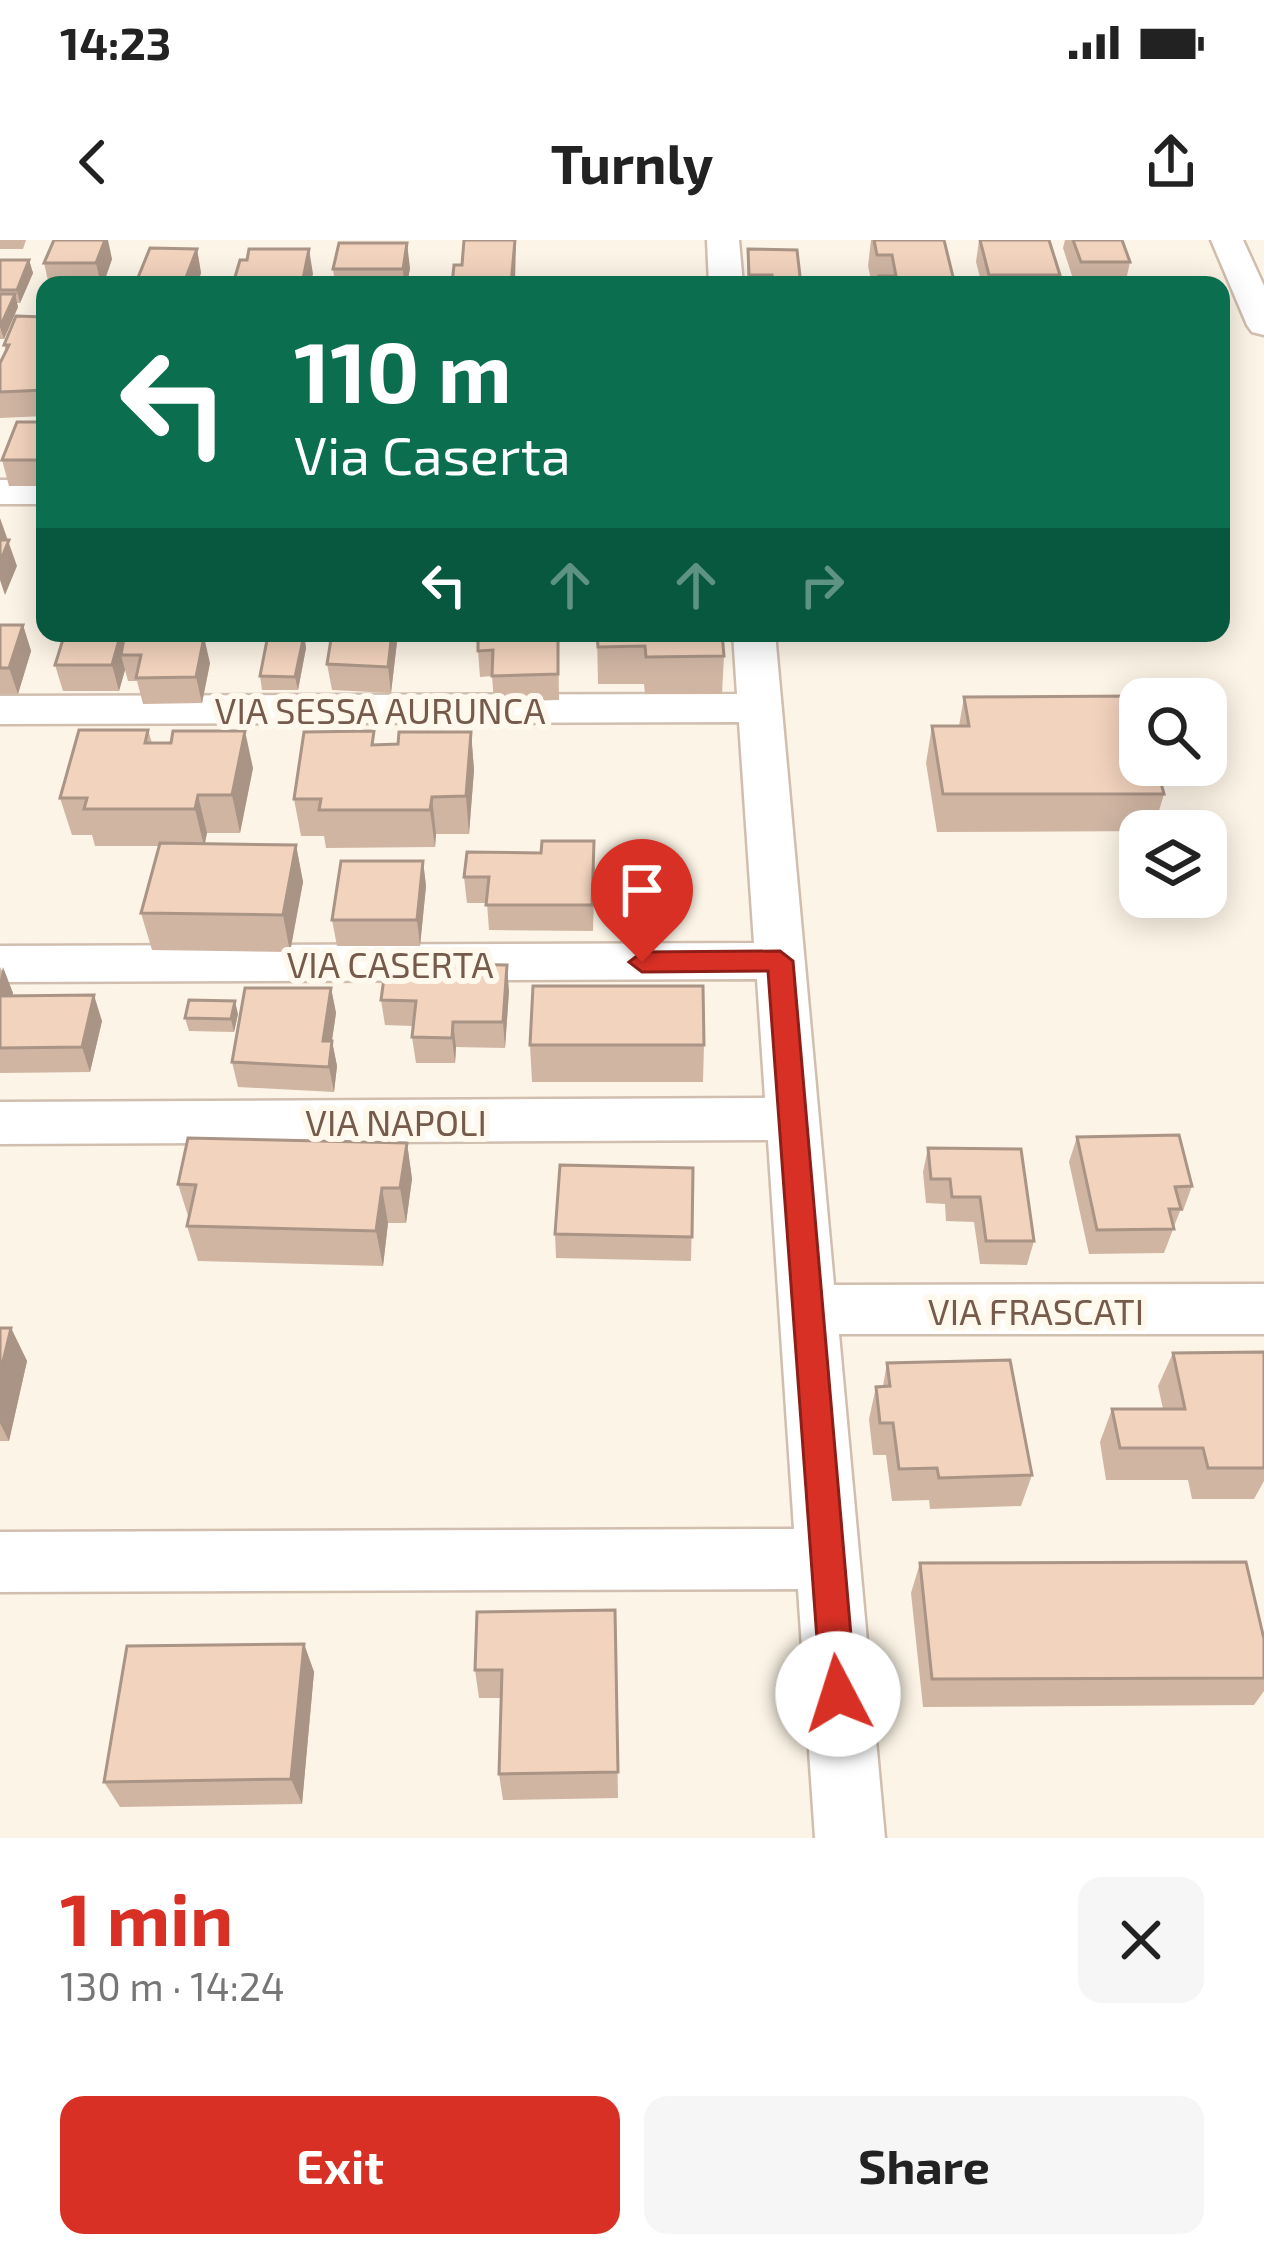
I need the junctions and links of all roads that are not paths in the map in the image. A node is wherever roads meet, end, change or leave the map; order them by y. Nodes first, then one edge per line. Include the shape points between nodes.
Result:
1 (723, 240) edge
2 (1226, 240) edge
3 (725, 276) edge
4 (1264, 325) edge
5 (0, 492) edge
6 (36, 492) edge
7 (755, 642) edge
8 (760, 708) junction
9 (0, 710) edge
10 (780, 961) junction
11 (0, 964) edge
12 (793, 1119) junction
13 (0, 1123) edge
14 (1264, 1309) edge
15 (807, 1310) junction
16 (828, 1559) junction
17 (0, 1562) edge
18 (850, 1838) edge

1 - 3 street
2 - 4 street
5 - 6 street
7 - 8 street
8 - 9 street, VIA SESSA AURUNCA
8 - 10 street
10 - 11 street, VIA CASERTA
10 - 12 street
12 - 13 street, VIA NAPOLI
12 - 15 street
14 - 15 street, VIA FRASCATI
15 - 16 street
16 - 17 street
16 - 18 street

